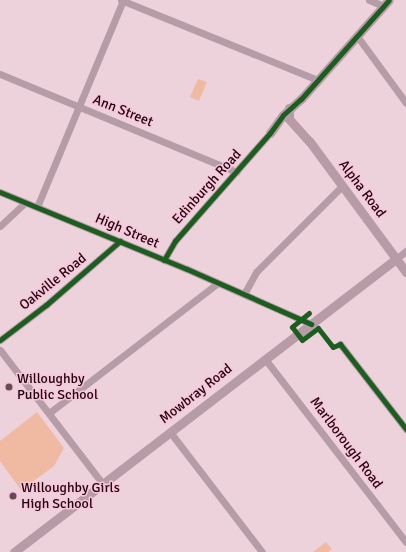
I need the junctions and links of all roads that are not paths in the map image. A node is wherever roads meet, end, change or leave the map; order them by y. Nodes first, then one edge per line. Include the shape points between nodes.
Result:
1 (122, 0) edge
2 (369, 0) edge
3 (387, 3) edge
4 (357, 36) junction
5 (0, 74) edge
6 (318, 80) junction
7 (406, 103) edge
8 (79, 107) junction
9 (294, 107) junction
10 (294, 124) junction
11 (279, 126) junction
12 (270, 133) junction
13 (237, 172) junction
14 (342, 186) junction
15 (0, 192) edge
16 (25, 203) junction
17 (38, 208) junction
18 (0, 226) edge
19 (120, 241) junction
20 (406, 251) edge
21 (396, 259) junction
22 (164, 260) junction
23 (406, 272) edge
24 (218, 283) junction
25 (244, 294) junction
26 (311, 324) junction
27 (0, 342) edge
28 (340, 344) dead end
29 (0, 350) edge
30 (265, 359) junction
31 (48, 413) junction
32 (406, 429) edge
33 (170, 432) junction
34 (103, 484) junction
35 (406, 542) edge
36 (19, 551) edge
37 (262, 552) edge

1 - 6 street
1 - 8 street
2 - 3 street
3 - 4 main road
4 - 6 main road
4 - 7 street
5 - 8 street, Ann Street
6 - 9 main road
8 - 13 street, Ann Street
8 - 17 street
9 - 10 main road
9 - 10 main road, Alpha Road
9 - 11 main road
9 - 12 main road
10 - 11 main road via 286,122
10 - 14 main road, Alpha Road
11 - 12 main road
12 - 13 street, Edinburgh Road
13 - 22 street, Edinburgh Road via 176,241
14 - 21 main road, Alpha Road
14 - 25 street via 256,272
15 - 16 street, High Street
16 - 17 street, High Street
16 - 18 street
17 - 19 street, High Street
19 - 22 street, High Street
19 - 27 street, Oakville Road
20 - 21 street
21 - 23 main road, Alpha Road
21 - 26 main road, Mowbray Road
22 - 24 street, High Street
24 - 25 street, High Street
24 - 31 street
25 - 26 street, High Street
26 - 30 main road, Mowbray Road
28 - 32 street
29 - 31 street
30 - 33 main road, Mowbray Road
30 - 35 street, Marlborough Road
31 - 34 street
33 - 34 main road, Mowbray Road
33 - 37 street
34 - 36 main road, Mowbray Road

